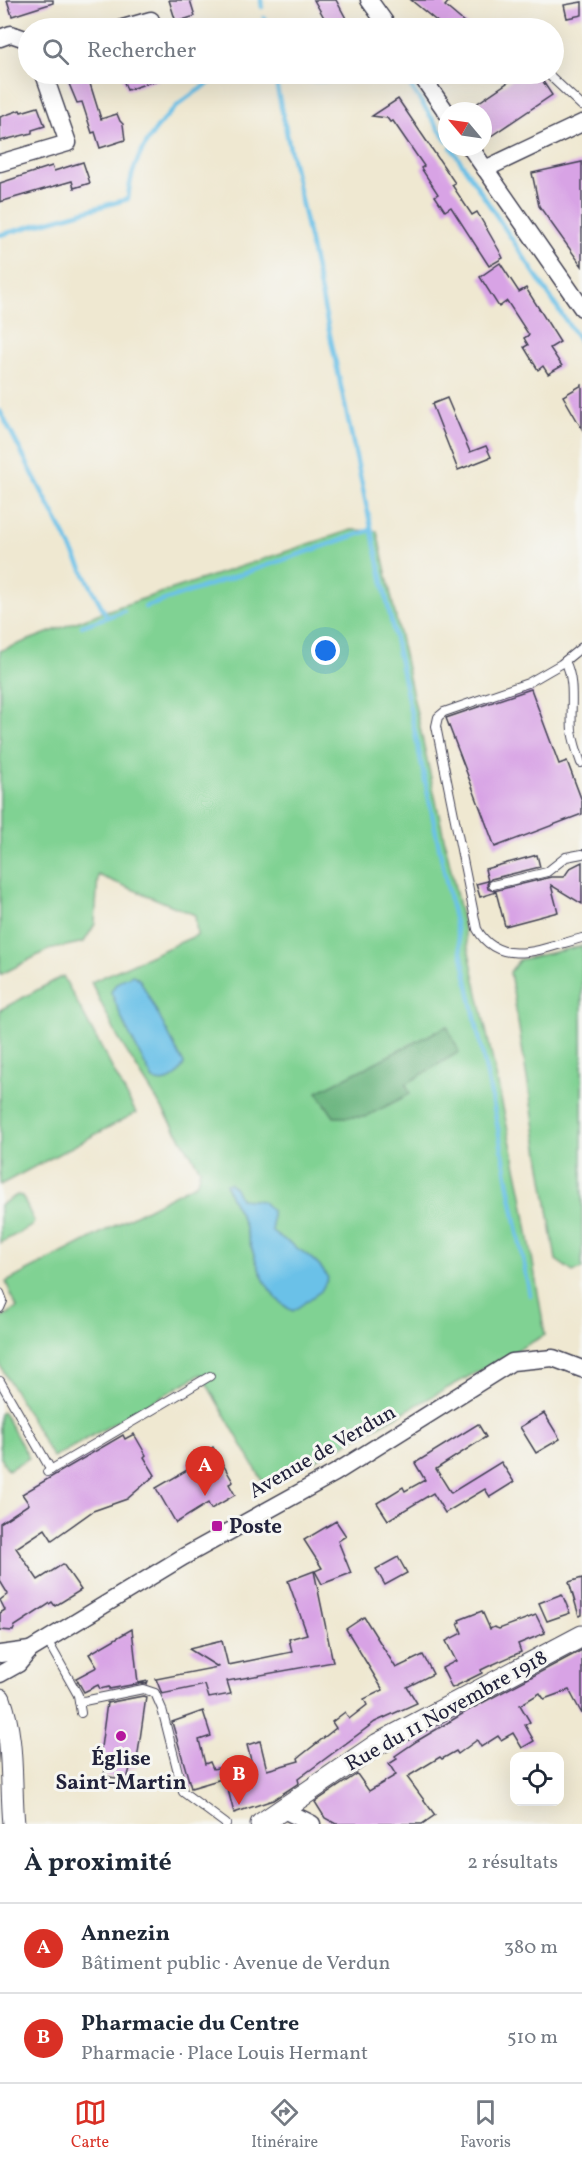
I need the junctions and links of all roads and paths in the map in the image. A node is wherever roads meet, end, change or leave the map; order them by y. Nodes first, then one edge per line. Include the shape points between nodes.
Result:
1 (369, 0) edge
2 (382, 18) edge
3 (18, 36) edge
4 (0, 38) edge
5 (48, 84) edge
6 (427, 84) edge
7 (559, 84) edge
8 (439, 102) edge
9 (582, 105) edge
10 (582, 123) edge
11 (477, 156) edge
12 (0, 163) edge
13 (486, 169) junction
14 (582, 308) edge
15 (582, 647) edge
16 (565, 661) junction
17 (581, 763) edge
18 (582, 854) edge
19 (493, 885) dead end
20 (582, 938) edge
21 (0, 1293) edge
22 (0, 1308) edge
23 (582, 1368) edge
24 (210, 1376) dead end
25 (0, 1381) edge
26 (582, 1636) edge
27 (47, 1640) junction
28 (30, 1650) junction
29 (0, 1654) edge
30 (0, 1674) edge
31 (0, 1699) edge
32 (79, 1702) junction
33 (81, 1713) dead end
34 (284, 1810) junction
35 (14, 1824) edge
36 (226, 1824) edge
37 (261, 1824) edge
38 (312, 1824) edge

1 - 2 street
3 - 4 street via 11,34
5 - 12 street via 68,142
6 - 8 street
7 - 9 lane
10 - 13 street
11 - 13 street
13 - 14 street
15 - 16 lane
16 - 17 lane via 571,682 575,749
16 - 20 lane via 528,683 444,712 436,726 477,929 483,939 496,950 516,954
18 - 19 lane via 566,857 547,872
21 - 22 lane
23 - 27 street, Avenue de Verdun via 553,1358 512,1362 335,1473 183,1557
24 - 25 lane via 49,1471
26 - 34 street, Rue du 11 Novembre 1918 via 378,1744
27 - 28 street, Avenue de Verdun
27 - 32 lane
28 - 29 street, Avenue de Verdun
28 - 30 street, Avenue de Verdun via 18,1664
31 - 35 street via 8,1724
32 - 33 lane
32 - 36 lane via 143,1689 155,1694 183,1792
34 - 37 street, Rue du 11 Novembre 1918
34 - 38 street

